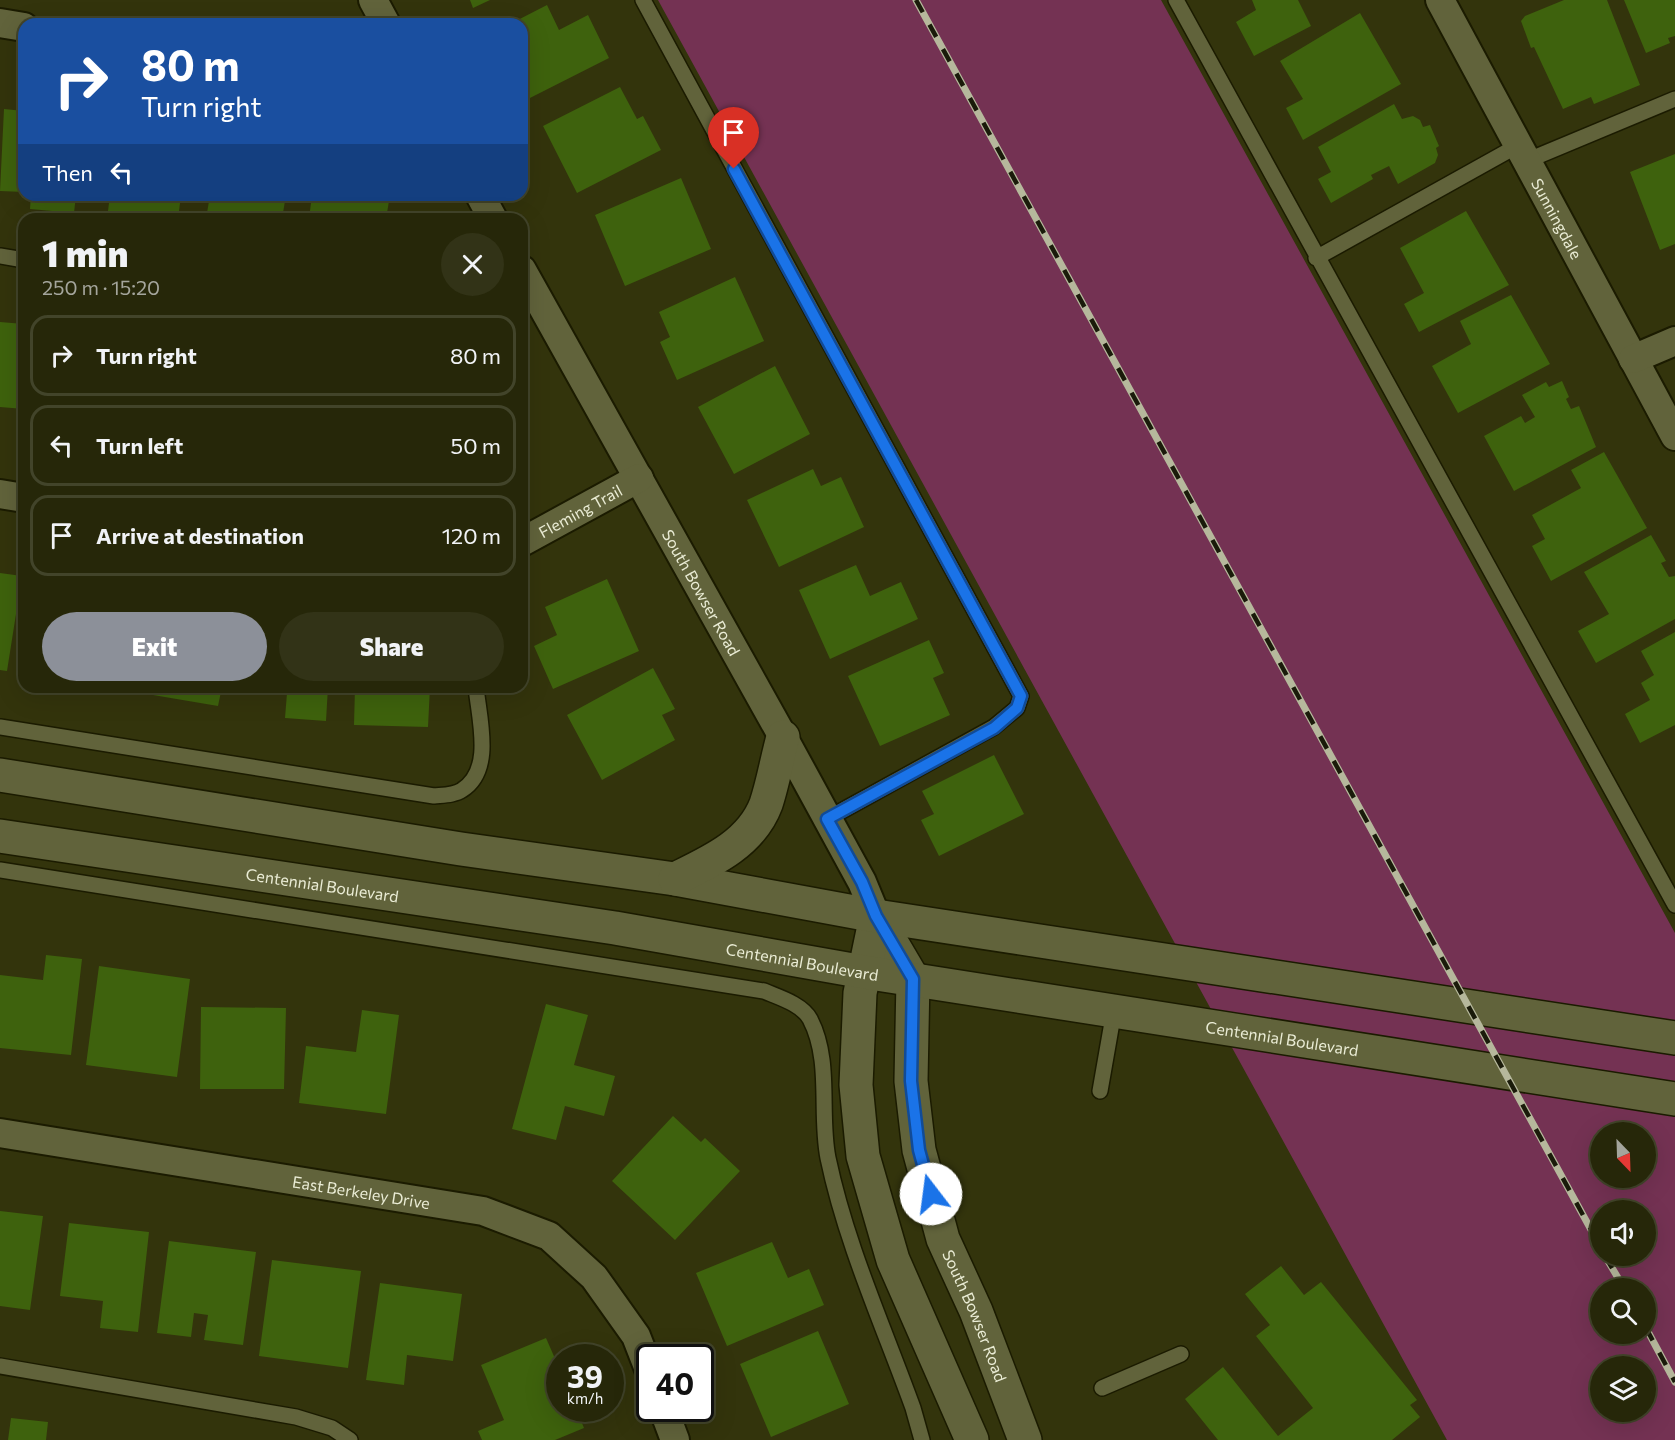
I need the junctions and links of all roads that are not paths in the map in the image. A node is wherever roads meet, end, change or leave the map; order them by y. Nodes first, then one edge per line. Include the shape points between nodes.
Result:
1 (373, 0) edge
2 (643, 0) edge
3 (1176, 0) edge
4 (1440, 0) edge
5 (383, 18) edge
6 (0, 23) edge
7 (18, 26) edge
8 (1675, 99) edge
9 (1522, 153) junction
10 (0, 256) edge
11 (1316, 258) junction
12 (18, 259) edge
13 (528, 281) edge
14 (1675, 341) edge
15 (1633, 359) junction
16 (1675, 436) edge
17 (639, 478) junction
18 (0, 494) edge
19 (18, 497) edge
20 (528, 539) edge
21 (477, 693) edge
22 (0, 727) edge
23 (783, 737) junction
24 (0, 775) edge
25 (827, 819) junction
26 (0, 836) edge
27 (0, 870) edge
28 (675, 879) junction
29 (1675, 905) edge
30 (876, 916) junction
31 (864, 972) junction
32 (913, 979) junction
33 (1114, 1011) junction
34 (1675, 1038) edge
35 (1100, 1091) dead end
36 (1675, 1099) edge
37 (0, 1133) edge
38 (639, 1344) edge
39 (1180, 1354) dead end
40 (0, 1366) edge
41 (1102, 1388) dead end
42 (668, 1422) edge
43 (350, 1440) edge
44 (675, 1440) edge
45 (921, 1440) edge
46 (972, 1440) edge
47 (1025, 1440) edge

1 - 5 street
2 - 25 lane via 1021,696 1017,708 994,728
3 - 11 lane
4 - 9 street, Sunningdale
6 - 7 street
8 - 9 lane
9 - 11 lane
9 - 15 street, Sunningdale
10 - 12 lane
11 - 29 lane
13 - 17 street, South Bowser Road
14 - 15 street
15 - 16 street, Sunningdale
17 - 20 street, Fleming Trail
17 - 23 street, South Bowser Road
18 - 19 street
21 - 22 lane via 482,753 477,776 461,791 434,796
23 - 25 street, South Bowser Road
23 - 28 main road via 765,806 747,833 722,856
24 - 28 main road
25 - 30 street, South Bowser Road
26 - 31 main road, Centennial Boulevard via 615,928
27 - 45 lane via 764,991 790,1002 809,1016 820,1043 827,1155 842,1216 913,1408
28 - 30 main road
30 - 31 main road
30 - 32 main road, South Bowser Road
30 - 34 main road
31 - 32 main road, Centennial Boulevard
31 - 46 main road via 856,1085 863,1156 893,1260
32 - 33 main road, Centennial Boulevard
32 - 47 main road, South Bowser Road via 911,1081 919,1150 943,1239 976,1311
33 - 35 lane
33 - 36 main road, Centennial Boulevard
37 - 38 street, East Berkeley Drive via 483,1210 549,1236 594,1277
39 - 41 lane
40 - 43 lane via 296,1417 332,1428
42 - 44 street

